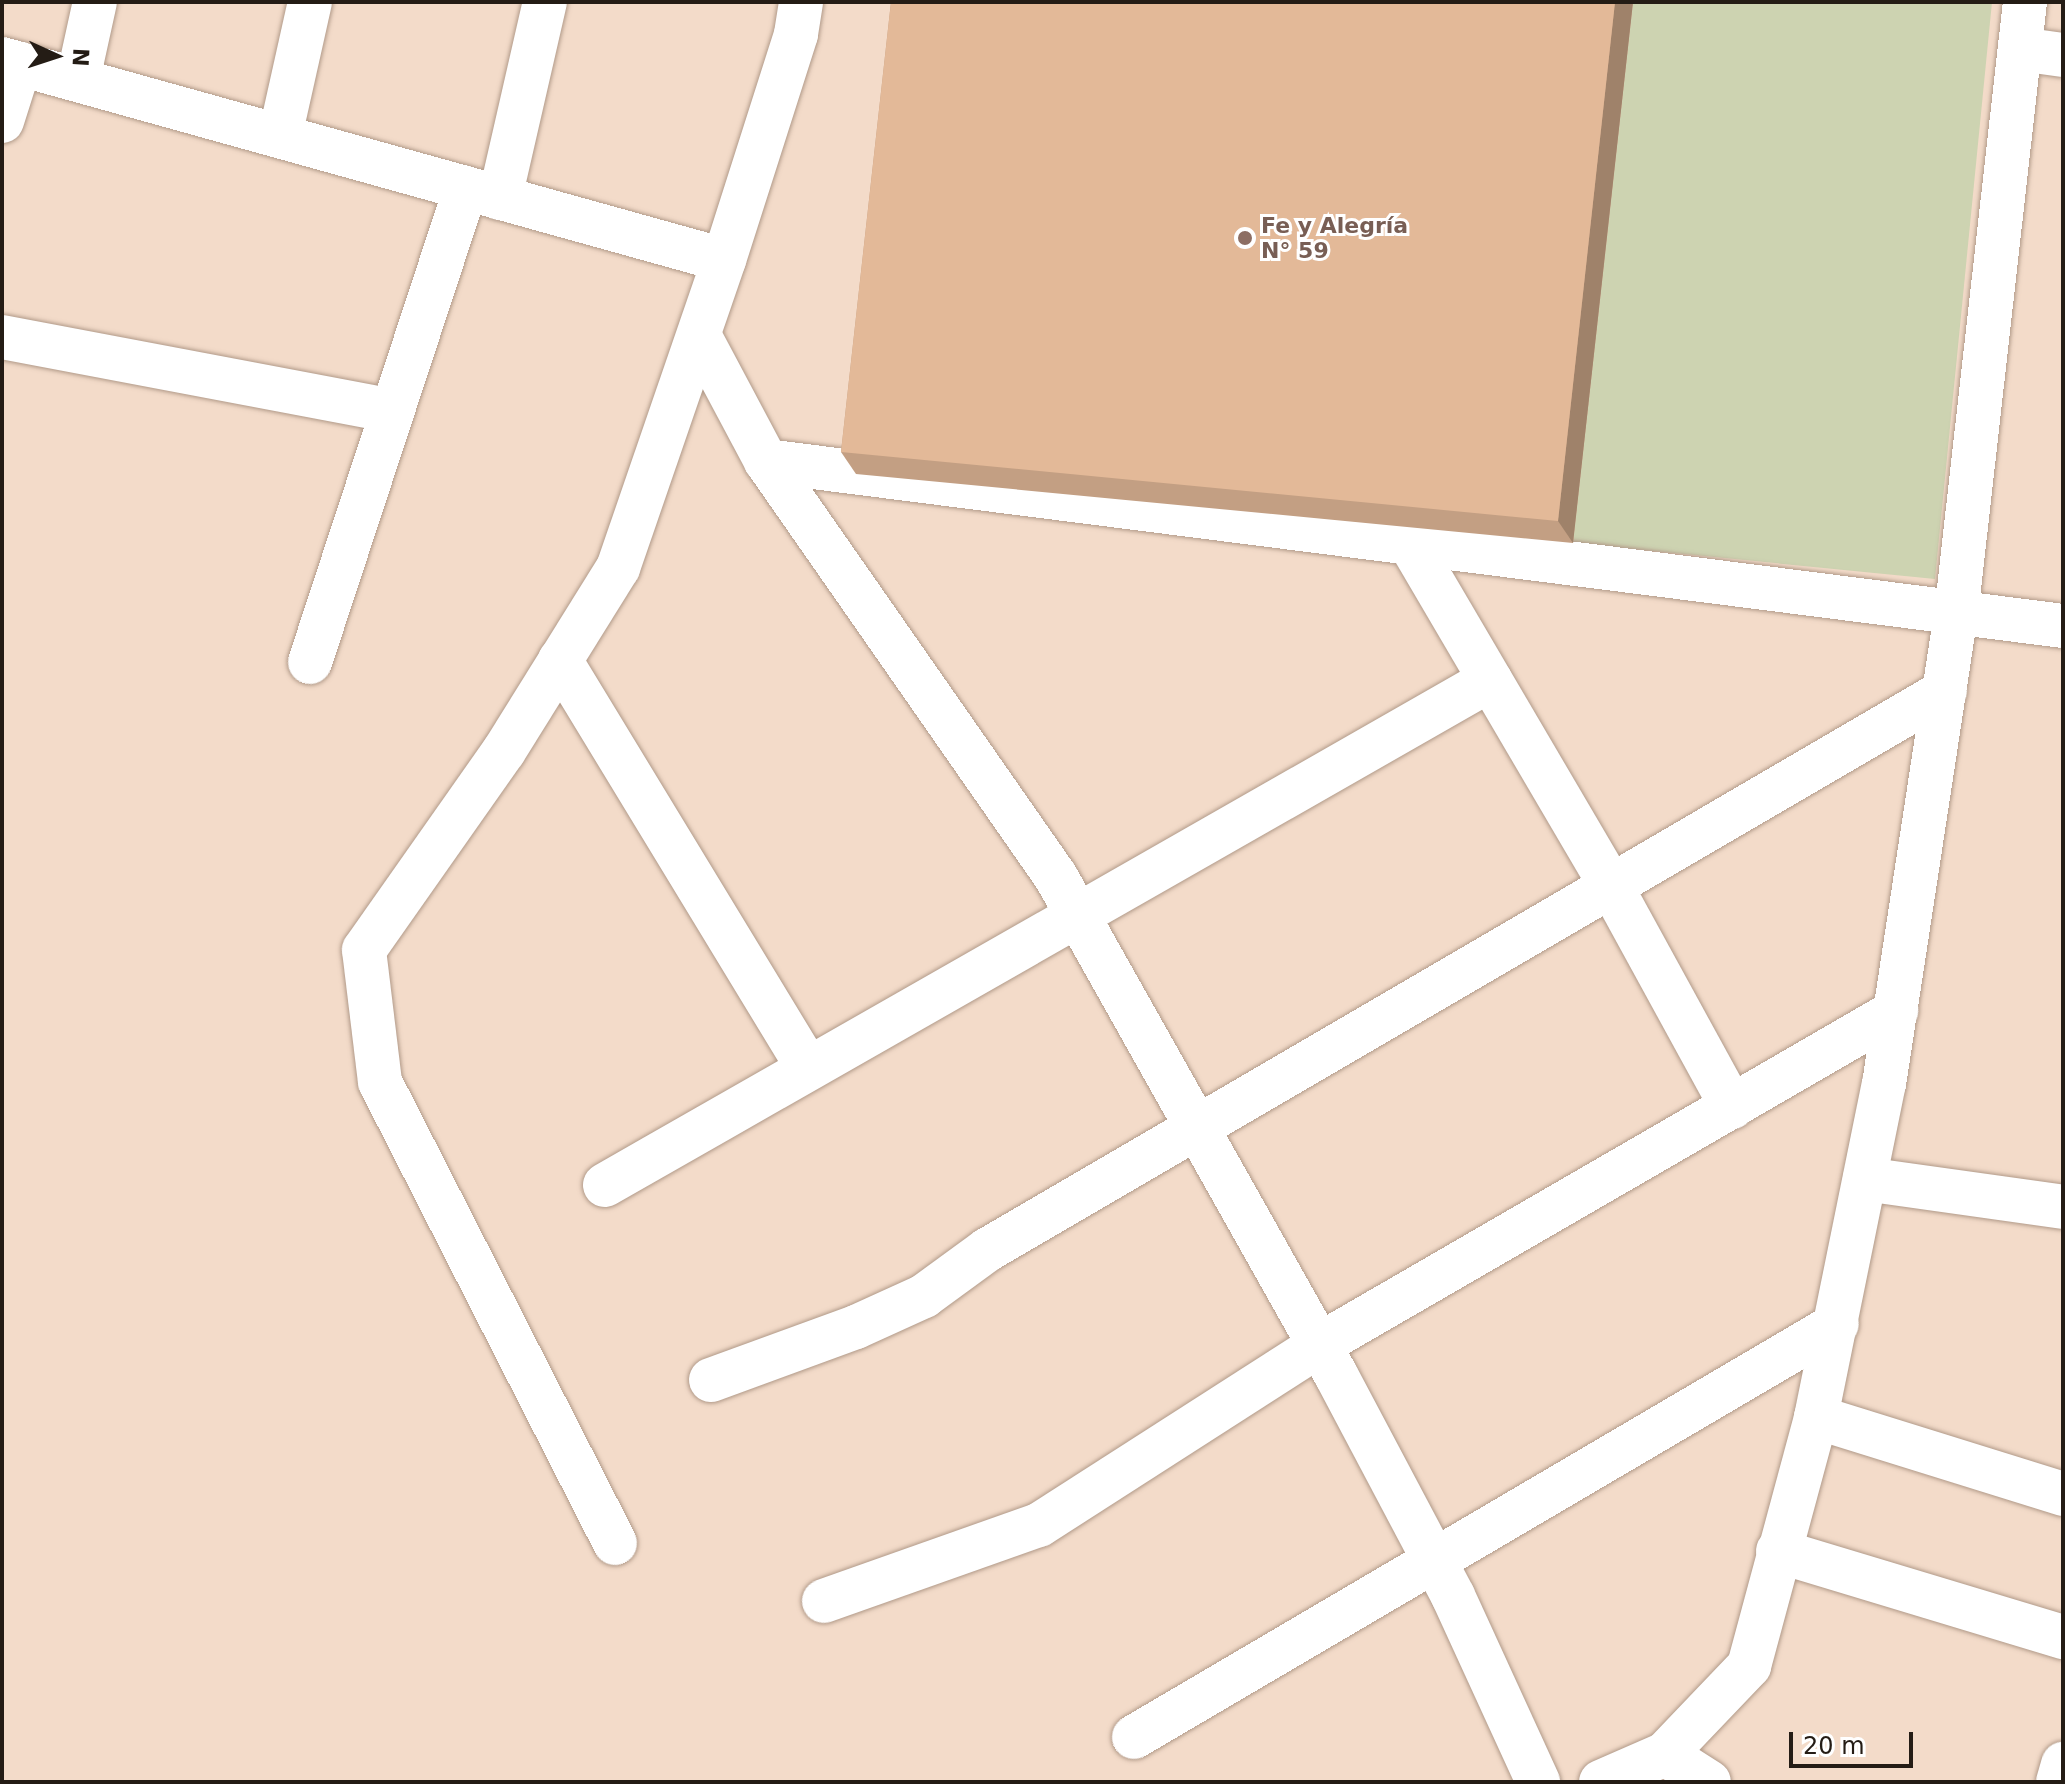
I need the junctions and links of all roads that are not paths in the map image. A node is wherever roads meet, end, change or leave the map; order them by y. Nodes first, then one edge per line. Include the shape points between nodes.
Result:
1 (95, 2) edge
2 (310, 2) edge
3 (545, 2) edge
4 (801, 2) edge
5 (2025, 2) edge
6 (2020, 49) junction
7 (2063, 55) edge
8 (11, 62) edge
9 (78, 79) junction
10 (2, 121) edge
11 (280, 136) junction
12 (483, 193) junction
13 (724, 260) junction
14 (2, 337) edge
15 (700, 337) junction
16 (392, 411) junction
17 (766, 461) junction
18 (1411, 545) junction
19 (2063, 596) edge
20 (1956, 615) junction
21 (2063, 626) edge
22 (560, 660) junction
23 (310, 662) dead end
24 (1490, 680) junction
25 (1945, 691) junction
26 (1611, 886) junction
27 (1074, 914) junction
28 (1896, 1011) junction
29 (808, 1068) junction
30 (1732, 1107) junction
31 (1198, 1129) junction
32 (1865, 1179) junction
33 (605, 1185) dead end
34 (2063, 1207) edge
35 (1837, 1324) junction
36 (1319, 1345) junction
37 (711, 1380) dead end
38 (1816, 1417) junction
39 (2063, 1494) edge
40 (615, 1543) dead end
41 (1778, 1551) junction
42 (1433, 1558) junction
43 (824, 1601) dead end
44 (2063, 1637) edge
45 (1134, 1737) dead end
46 (1665, 1754) junction
47 (2063, 1764) edge
48 (1538, 1782) edge
49 (1601, 1782) edge
50 (1709, 1782) edge
51 (2058, 1782) edge

1 - 9 street
2 - 11 street
3 - 12 street
4 - 13 street via 796,34
5 - 6 street
6 - 7 street
6 - 20 street
8 - 9 street
8 - 10 street
9 - 11 street
11 - 12 street
12 - 13 street
12 - 16 street
13 - 15 street
14 - 16 street
15 - 17 street
15 - 22 street via 618,568
16 - 23 street
17 - 18 street
17 - 27 street via 1007,800
18 - 20 street
18 - 24 street
19 - 20 street
20 - 21 street
20 - 25 street
22 - 29 street
22 - 40 street via 504,751 364,950 380,1082
24 - 26 street
24 - 27 street
25 - 26 street
25 - 28 street
26 - 30 street
26 - 31 street
27 - 29 street
27 - 31 street
28 - 30 street
28 - 32 street
29 - 33 street
30 - 36 street
31 - 36 street
31 - 37 street via 987,1250 924,1296
32 - 34 street
32 - 35 street
35 - 38 street
35 - 42 street
36 - 42 street
36 - 43 street via 1039,1525
38 - 39 street
38 - 41 street
41 - 44 street
41 - 46 street via 1749,1666
42 - 45 street
42 - 48 street
46 - 49 street
46 - 50 street
47 - 51 street

